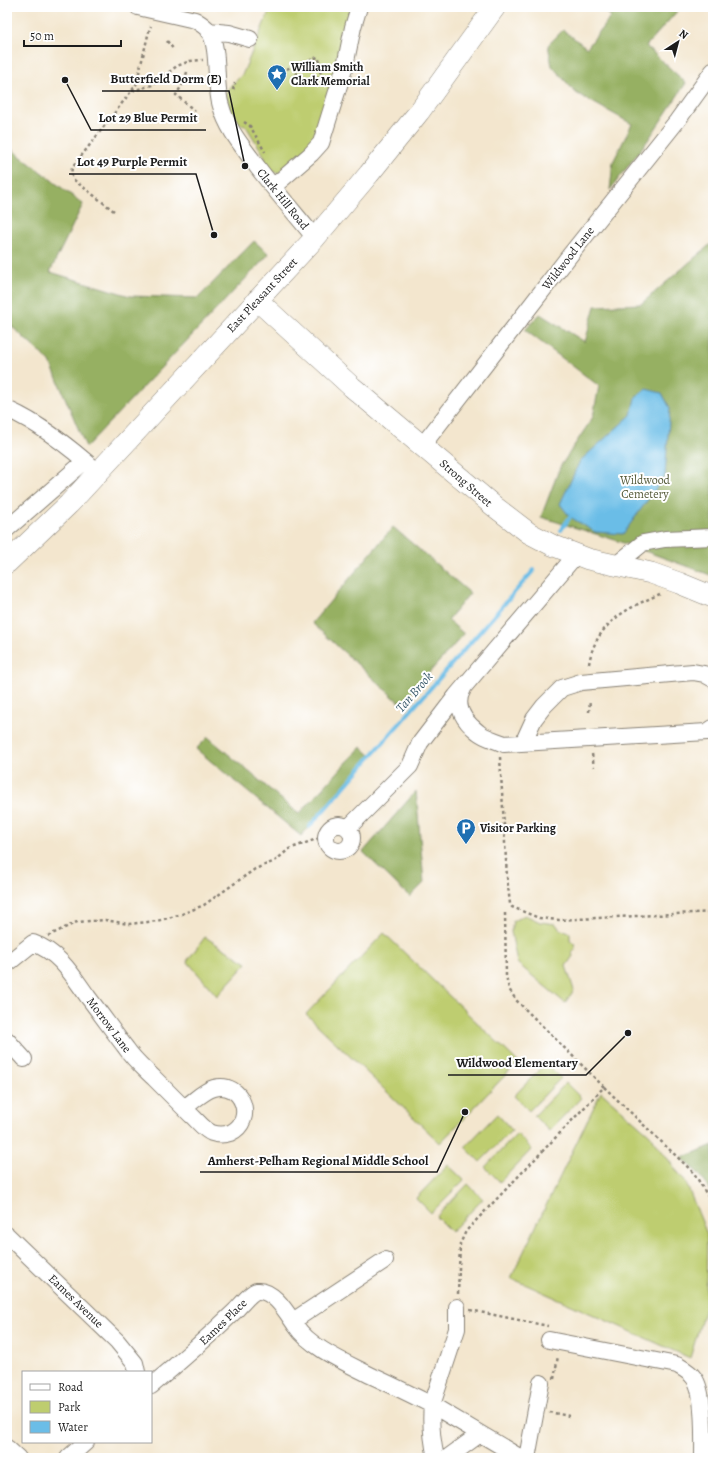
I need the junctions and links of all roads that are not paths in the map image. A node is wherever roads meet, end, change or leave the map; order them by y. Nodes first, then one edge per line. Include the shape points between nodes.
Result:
1 (138, 7) edge
2 (359, 7) edge
3 (495, 7) edge
4 (198, 13) edge
5 (208, 31) junction
6 (250, 39) dead end
7 (713, 71) edge
8 (273, 186) junction
9 (315, 238) junction
10 (257, 300) junction
11 (7, 409) edge
12 (422, 446) junction
13 (92, 467) junction
14 (7, 529) edge
15 (713, 537) edge
16 (576, 555) junction
17 (7, 563) edge
18 (616, 565) junction
19 (713, 597) edge
20 (713, 679) edge
21 (465, 686) junction
22 (713, 728) edge
23 (523, 743) junction
24 (348, 828) junction
25 (7, 964) edge
26 (7, 1040) edge
27 (24, 1059) dead end
28 (184, 1108) dead end
29 (7, 1235) edge
30 (385, 1260) dead end
31 (457, 1307) road end
32 (293, 1322) junction
33 (555, 1341) road end
34 (137, 1371) edge
35 (547, 1382) road end
36 (152, 1385) edge
37 (432, 1405) junction
38 (480, 1434) junction
39 (85, 1443) edge
40 (7, 1448) edge
41 (18, 1458) edge
42 (68, 1458) edge
43 (436, 1458) edge
44 (447, 1458) edge
45 (521, 1458) edge
46 (527, 1458) edge
47 (703, 1458) edge

1 - 4 street
2 - 8 street via 345,66 321,143
3 - 9 main road, East Pleasant Street via 419,112
4 - 5 street
5 - 6 street
5 - 8 street, Clark Hill Road via 212,38 217,91 227,122
7 - 12 street, Wildwood Lane via 677,121
8 - 9 street, Clark Hill Road
9 - 10 main road, East Pleasant Street
10 - 12 main road, Strong Street via 352,387
10 - 13 main road, East Pleasant Street
11 - 13 street via 62,442
12 - 16 main road, Strong Street via 521,528
13 - 14 street
13 - 17 main road, East Pleasant Street via 69,504
15 - 18 street via 665,539 643,544
16 - 18 main road, Strong Street
16 - 21 street
18 - 19 main road, Strong Street via 665,578
20 - 23 street via 693,672 581,682 562,688 534,719
21 - 23 street via 459,698 460,711 479,733 504,744
21 - 24 street via 420,743 410,766
22 - 23 street via 706,732
24 - 24 street via 352,836 347,848 330,848 326,836 329,829 340,824
25 - 28 street, Morrow Lane via 33,943 43,946 62,962 138,1063
26 - 27 street
29 - 34 street, Eames Avenue via 118,1341 135,1363
30 - 32 street
31 - 37 street via 457,1329
32 - 36 street, Eames Place via 274,1297 257,1291
32 - 37 street via 304,1336 342,1361
33 - 47 street via 677,1365 688,1371 696,1379 700,1394
35 - 46 street
37 - 38 street
37 - 43 street via 431,1434
38 - 44 street
38 - 45 street
39 - 42 street
40 - 41 street

